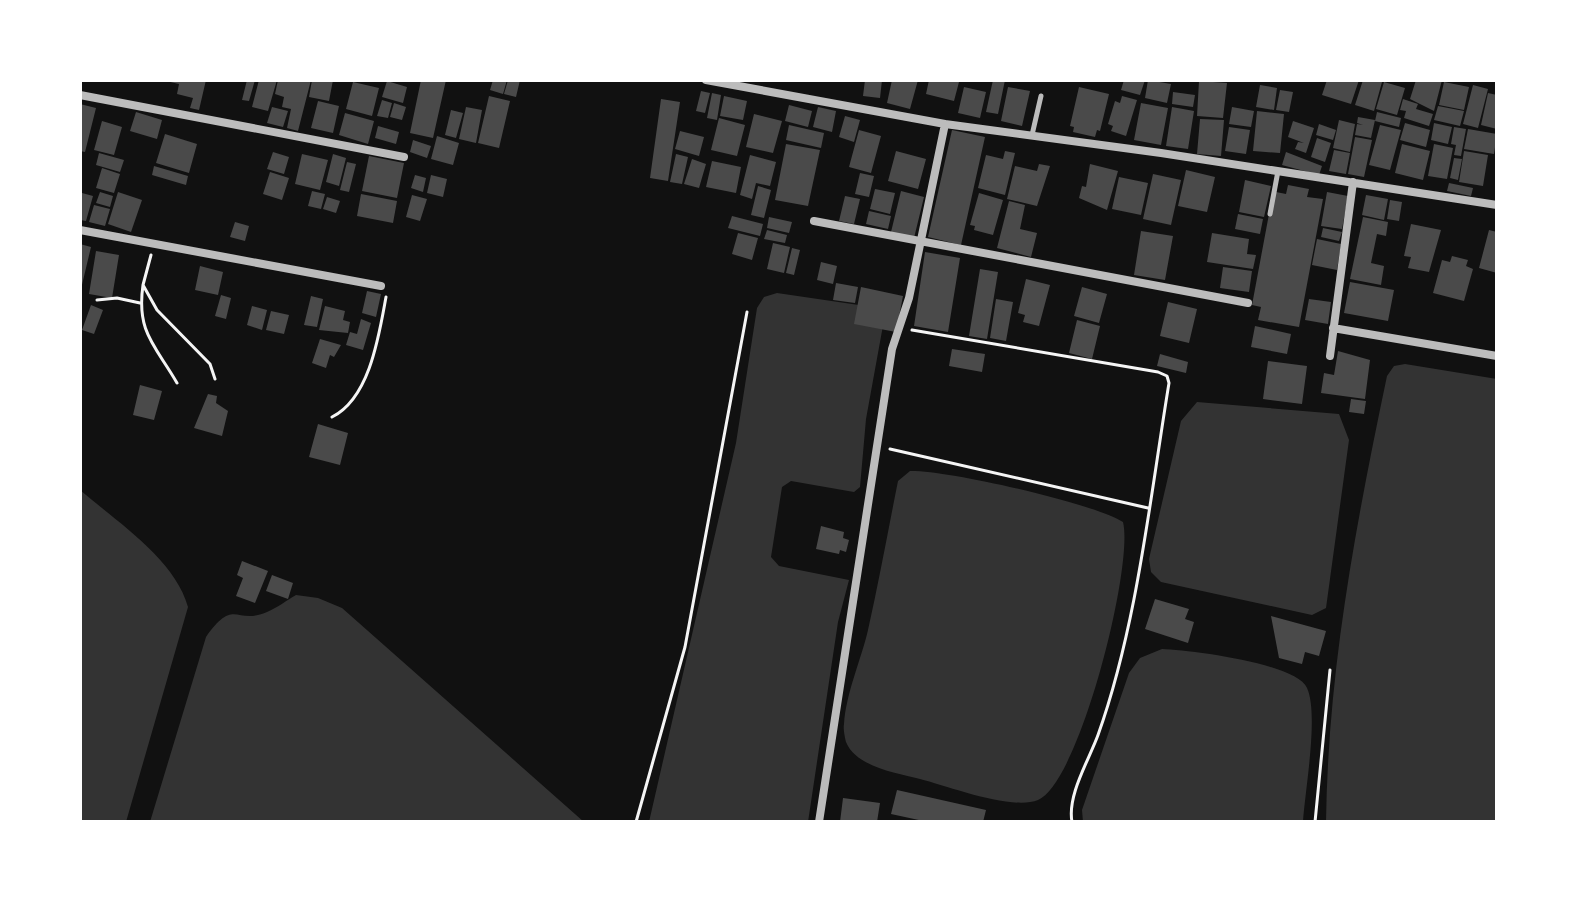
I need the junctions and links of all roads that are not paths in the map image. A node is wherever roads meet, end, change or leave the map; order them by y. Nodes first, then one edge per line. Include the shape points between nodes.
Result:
1 (706, 80) edge
2 (80, 95) edge
3 (1041, 96) dead end
4 (945, 124) junction
5 (1032, 135) junction
6 (404, 157) dead end
7 (1278, 170) junction
8 (1353, 182) junction
9 (1497, 205) edge
10 (1270, 214) dead end
11 (814, 221) dead end
12 (80, 230) edge
13 (920, 242) junction
14 (381, 286) road end
15 (1250, 303) dead end
16 (1333, 328) junction
17 (1330, 356) dead end
18 (1497, 356) edge
19 (819, 822) edge

1 - 4 street
2 - 6 street
3 - 5 lane
4 - 5 street
4 - 13 street
5 - 7 street
7 - 8 street
7 - 10 lane
8 - 9 street
8 - 16 street
11 - 13 street
12 - 14 street
13 - 15 street
13 - 19 street via 892,349 875,445
16 - 17 street
16 - 18 street

